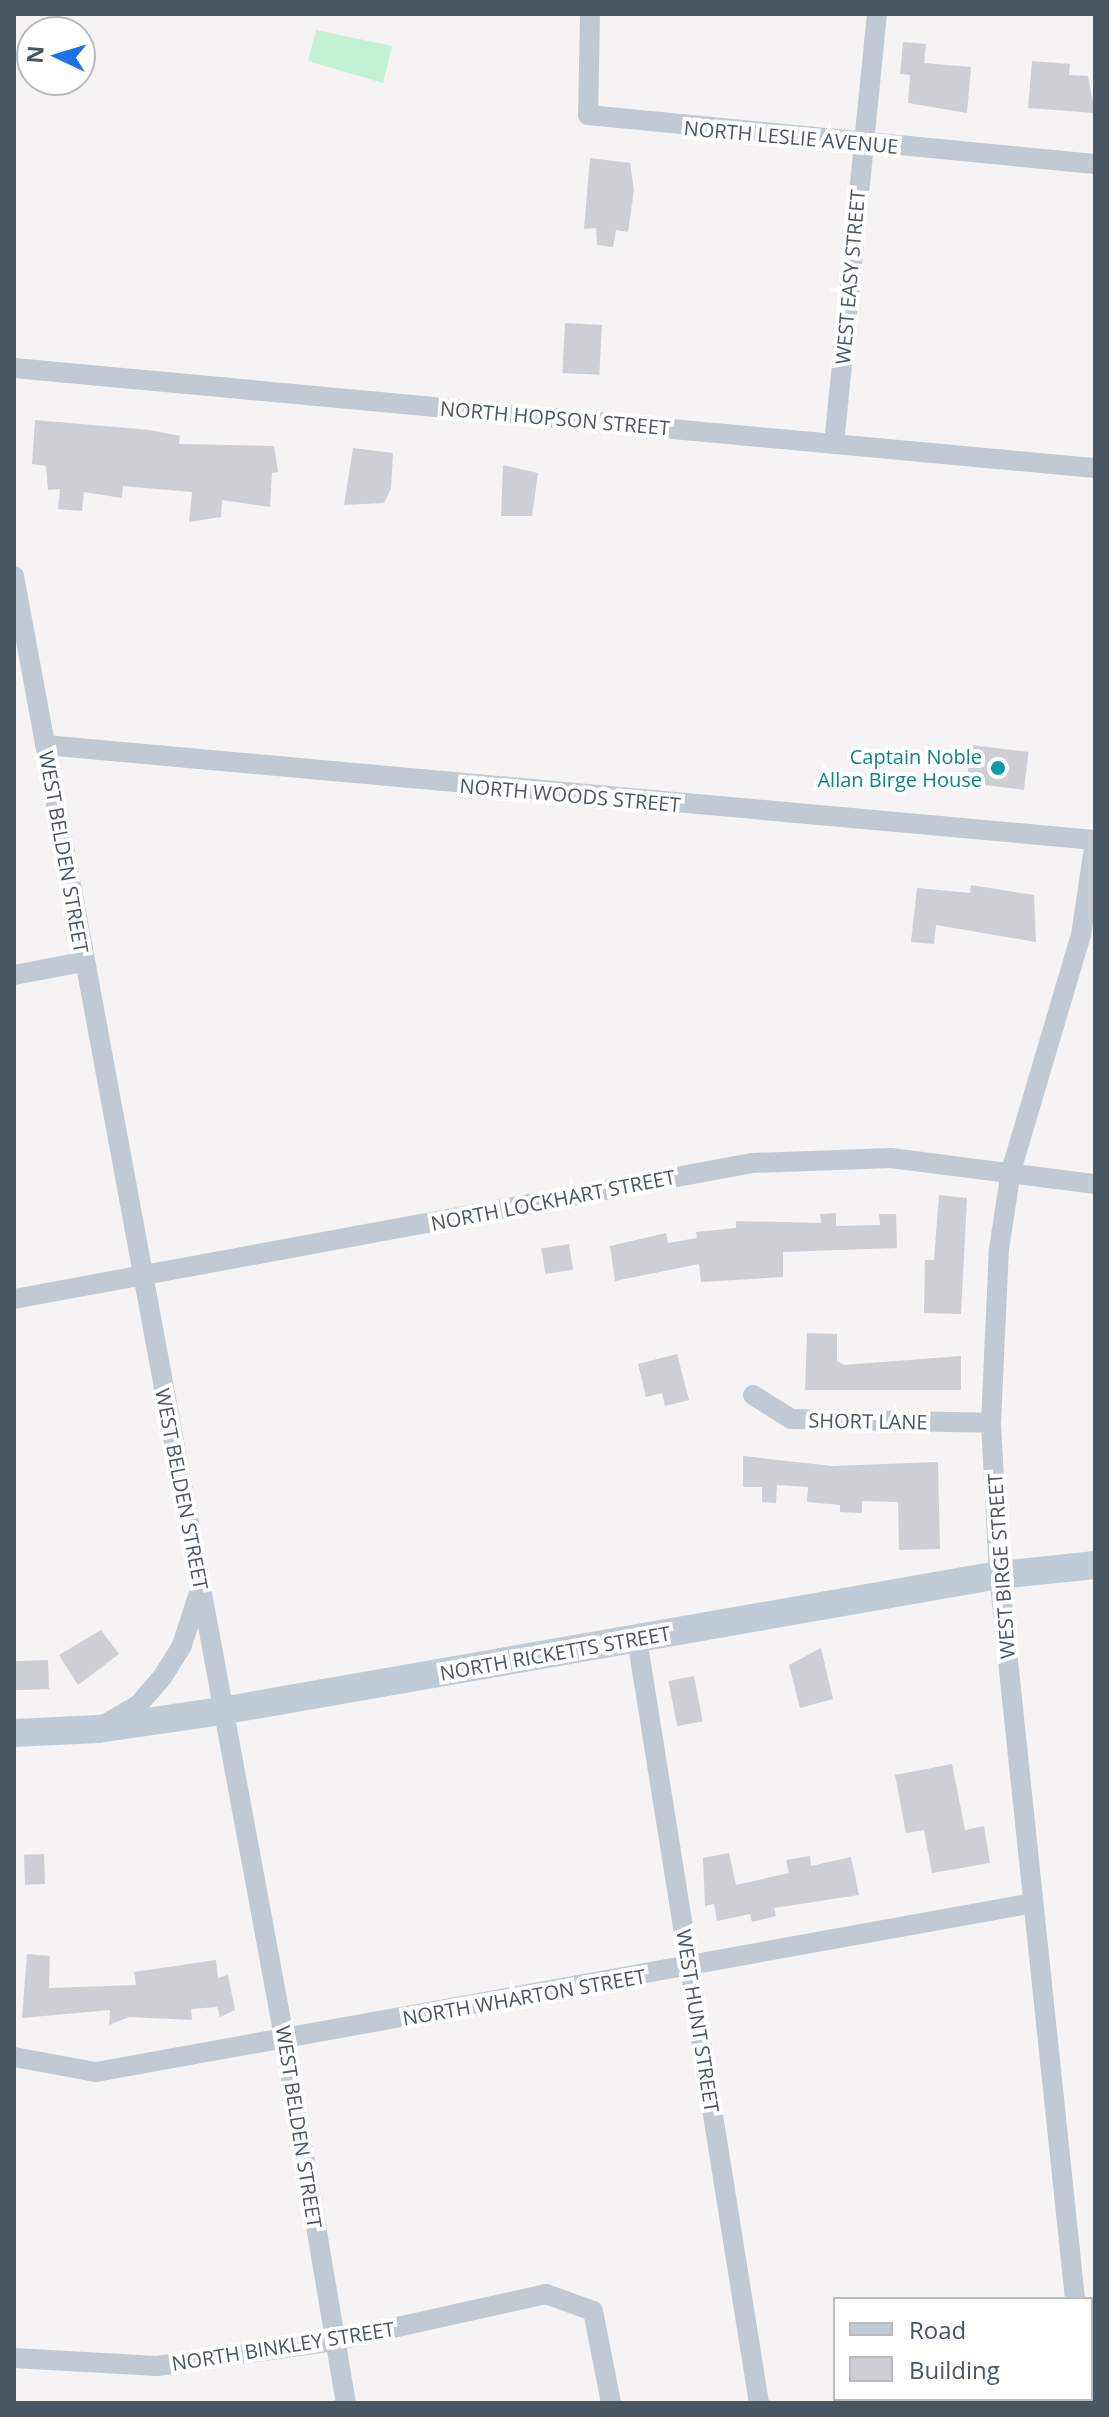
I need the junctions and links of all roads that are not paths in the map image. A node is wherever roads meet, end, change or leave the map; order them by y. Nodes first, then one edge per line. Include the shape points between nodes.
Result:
1 (590, 14) edge
2 (877, 14) edge
3 (862, 144) junction
4 (1095, 164) edge
5 (14, 368) edge
6 (834, 444) junction
7 (1095, 468) edge
8 (14, 576) edge
9 (16, 601) edge
10 (45, 745) junction
11 (1095, 840) edge
12 (82, 962) junction
13 (14, 975) edge
14 (1011, 1171) junction
15 (1095, 1184) edge
16 (142, 1276) junction
17 (14, 1299) edge
18 (753, 1395) dead end
19 (991, 1423) junction
20 (1095, 1565) edge
21 (999, 1575) junction
22 (201, 1586) junction
23 (637, 1639) junction
24 (221, 1711) junction
25 (98, 1729) junction
26 (14, 1733) edge
27 (1033, 1903) junction
28 (690, 1969) junction
29 (284, 2037) junction
30 (14, 2057) edge
31 (1075, 2297) edge
32 (334, 2341) junction
33 (14, 2358) edge
34 (346, 2403) edge
35 (611, 2403) edge
36 (759, 2403) edge

1 - 3 street, NORTH LESLIE AVENUE via 588,115
2 - 3 street, WEST EASY STREET
3 - 4 street, NORTH LESLIE AVENUE
3 - 6 street, WEST EASY STREET
5 - 6 street, NORTH HOPSON STREET
6 - 7 street, NORTH HOPSON STREET
8 - 9 street, WEST BELDEN STREET
9 - 10 street, WEST BELDEN STREET
10 - 11 street, NORTH WOODS STREET
10 - 12 street, WEST BELDEN STREET
11 - 14 street, WEST BIRGE STREET via 1081,935
12 - 13 street
12 - 16 street, WEST BELDEN STREET
14 - 15 street, NORTH LOCKHART STREET
14 - 16 street, NORTH LOCKHART STREET via 891,1158 752,1163
14 - 19 street, WEST BIRGE STREET via 999,1249
16 - 17 street, NORTH LOCKHART STREET
16 - 22 street, WEST BELDEN STREET
18 - 19 street, SHORT LANE via 791,1419
19 - 21 street, WEST BIRGE STREET
20 - 21 street, NORTH RICKETTS STREET
21 - 23 street, NORTH RICKETTS STREET
21 - 27 street, WEST BIRGE STREET
22 - 24 street, WEST BELDEN STREET
22 - 25 street via 182,1645 163,1676 138,1705
23 - 24 street, NORTH RICKETTS STREET
23 - 28 street, WEST HUNT STREET
24 - 25 street, NORTH RICKETTS STREET
24 - 29 street, WEST BELDEN STREET
25 - 26 street, NORTH RICKETTS STREET
27 - 28 street, NORTH WHARTON STREET
27 - 31 street, WEST BIRGE STREET
28 - 29 street, NORTH WHARTON STREET
28 - 36 street, WEST HUNT STREET
29 - 30 street, NORTH WHARTON STREET via 96,2072
29 - 32 street, WEST BELDEN STREET
32 - 33 street, NORTH BINKLEY STREET via 157,2366
32 - 34 street, WEST BELDEN STREET
32 - 35 street, NORTH BINKLEY STREET via 546,2294 593,2311

